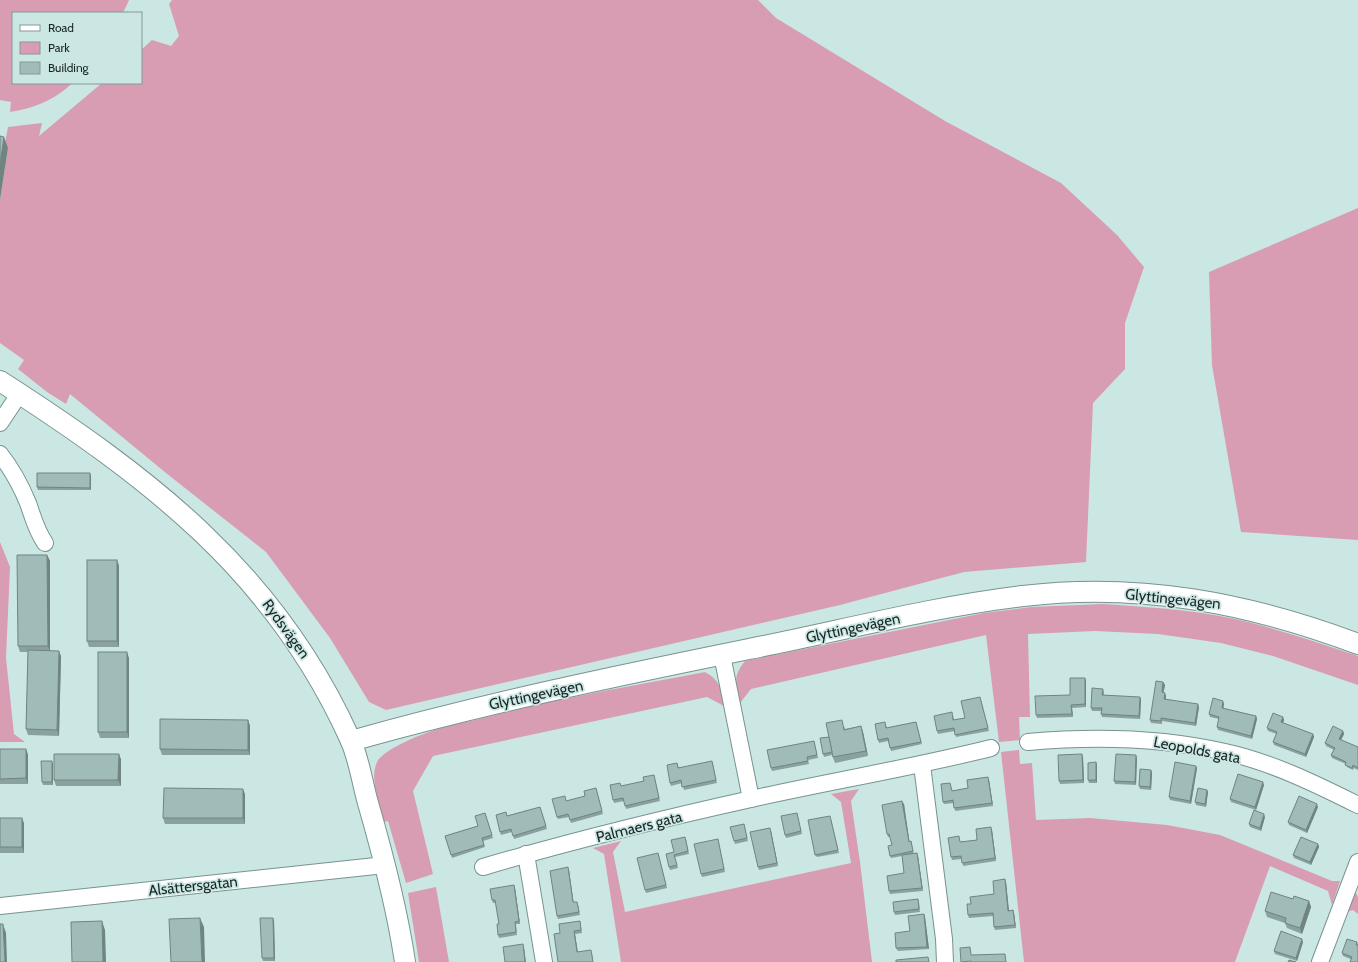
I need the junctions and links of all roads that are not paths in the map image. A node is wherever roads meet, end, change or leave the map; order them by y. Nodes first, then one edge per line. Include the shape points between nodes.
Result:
1 (0, 381) edge
2 (20, 393) junction
3 (0, 423) edge
4 (0, 454) edge
5 (45, 543) dead end
6 (1358, 644) edge
7 (722, 655) junction
8 (351, 741) junction
9 (1028, 742) dead end
10 (991, 748) dead end
11 (922, 765) junction
12 (752, 799) junction
13 (1358, 805) edge
14 (526, 854) junction
15 (1358, 862) edge
16 (385, 865) junction
17 (483, 867) dead end
18 (0, 906) edge
19 (405, 962) edge
20 (544, 962) edge
21 (945, 962) edge
22 (1320, 962) edge

1 - 2 street, Rydsvägen
2 - 3 street
2 - 8 street, Rydsvägen via 146,482 224,552 246,576 296,641 332,701
4 - 5 street via 12,472 39,535
6 - 7 street, Glyttingevägen via 1300,623 1214,602 1125,593 1074,593 1024,596 928,612
7 - 8 street, Glyttingevägen via 438,716
7 - 12 street
8 - 16 street, Rydsvägen
9 - 13 street, Leopolds gata via 1121,738 1172,742 1219,751 1274,768
10 - 11 street, Palmaers gata
11 - 12 street, Palmaers gata
11 - 21 street
12 - 14 street, Palmaers gata
14 - 17 street, Palmaers gata
14 - 20 street
15 - 22 street
16 - 18 street, Alsättersgatan
16 - 19 street, Rydsvägen

